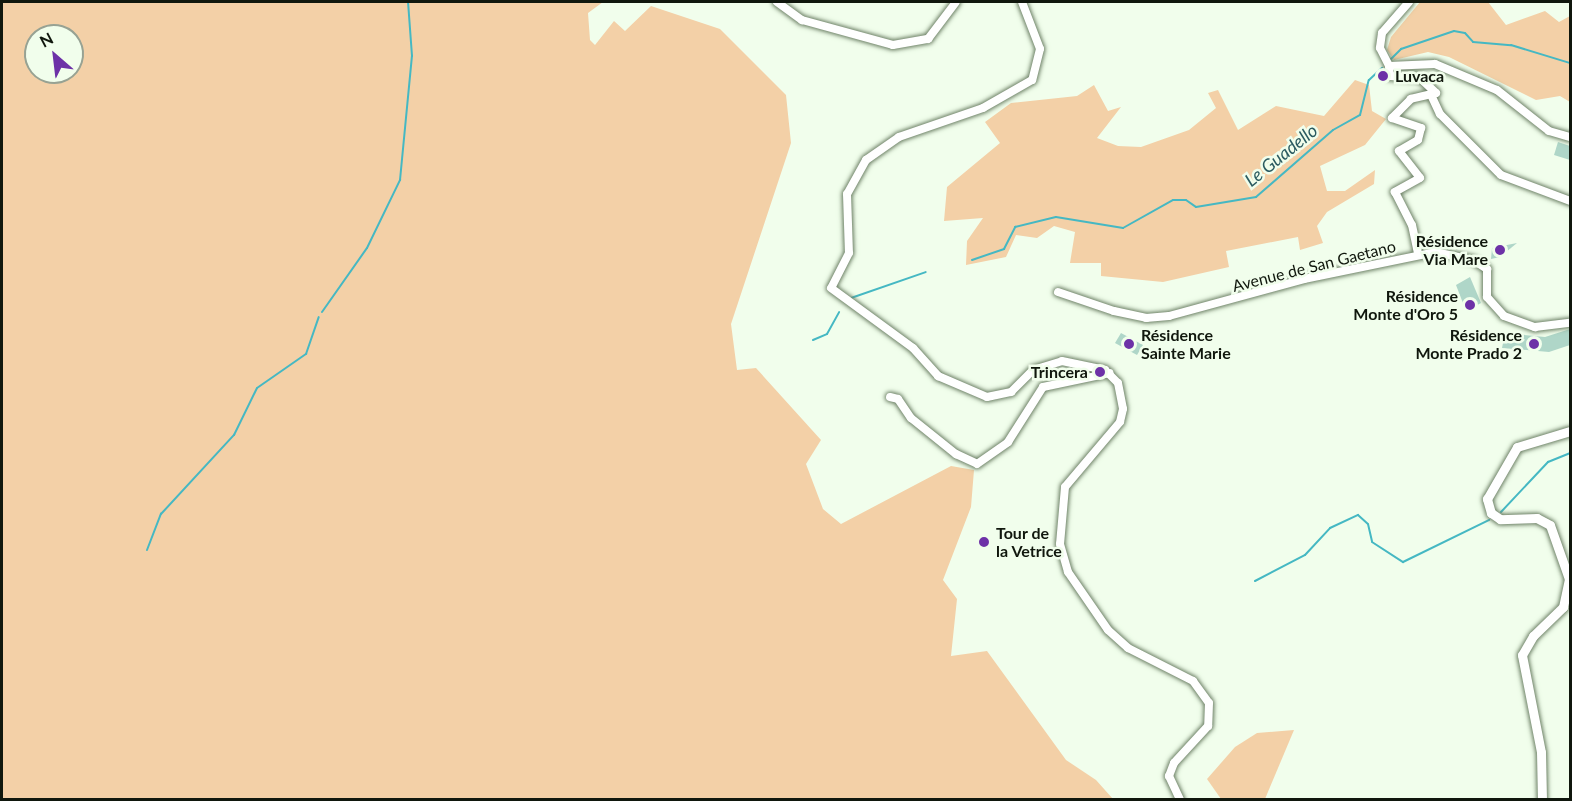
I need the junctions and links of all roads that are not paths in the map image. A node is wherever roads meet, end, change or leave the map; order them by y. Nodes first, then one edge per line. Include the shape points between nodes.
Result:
1 (777, 2) edge
2 (956, 2) edge
3 (1022, 2) edge
4 (1408, 2) edge
5 (1389, 66) junction
6 (1432, 97) junction
7 (1570, 137) edge
8 (1570, 201) edge
9 (1418, 254) junction
10 (1058, 292) dead end
11 (1570, 323) edge
12 (1110, 374) junction
13 (890, 397) dead end
14 (1570, 431) edge
15 (1180, 800) edge
16 (1542, 800) edge

1 - 2 street via 802,20 893,45 928,39
3 - 12 street via 1040,49 1032,81 983,108 898,137 866,160 847,194 849,252 831,288 913,348 938,376 987,397 1011,392 1046,363 1077,363
4 - 5 street via 1382,33 1380,48
5 - 6 street via 1390,76 1420,78 1434,87
5 - 7 street via 1435,64 1497,90 1550,131
6 - 8 street via 1440,114 1501,175
6 - 9 street via 1411,99 1392,118 1421,128 1419,140 1399,151 1420,178 1395,192 1416,234
9 - 10 street, Avenue de San Gaetano via 1304,279 1201,310 1146,318
9 - 11 street, Avenue de San Gaetano via 1473,260 1487,269 1487,297 1504,316 1535,327
12 - 13 street via 1043,387 1008,442 976,464 956,454 911,418 898,399
12 - 15 street via 1121,393 1120,422 1065,487 1060,544 1068,572 1108,630 1128,648 1193,681 1209,702 1208,726 1174,764 1169,776
14 - 16 main road via 1518,447 1487,500 1491,513 1500,519 1537,518 1550,525 1569,579 1563,607 1533,636 1522,655 1541,752

